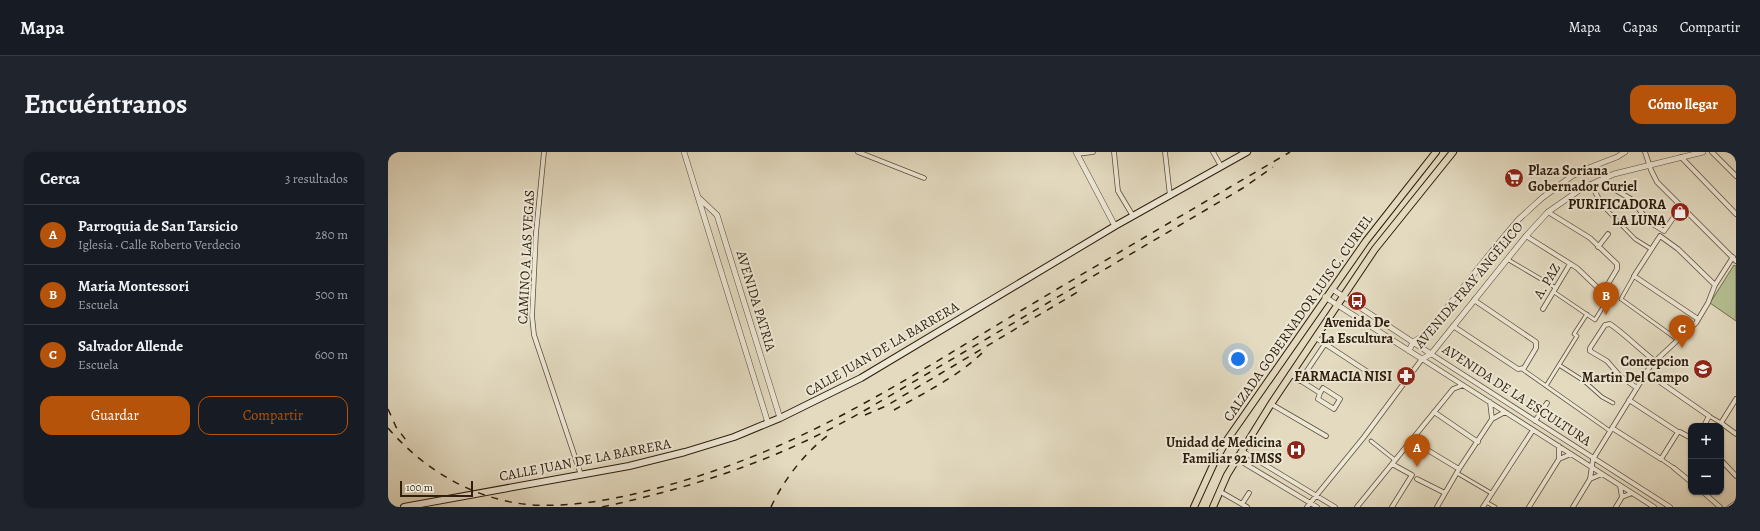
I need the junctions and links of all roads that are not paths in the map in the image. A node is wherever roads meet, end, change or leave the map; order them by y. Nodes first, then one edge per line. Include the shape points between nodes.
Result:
1 (544, 152) edge
2 (684, 152) edge
3 (858, 152) edge
4 (1093, 152) edge
5 (1114, 152) edge
6 (1165, 152) edge
7 (1213, 152) edge
8 (1247, 152) edge
9 (1436, 152) edge
10 (1453, 152) edge
11 (1625, 152) edge
12 (1645, 152) edge
13 (1703, 152) edge
14 (1712, 152) edge
15 (1076, 153) edge
16 (1681, 157) junction
17 (1430, 159) junction
18 (1221, 166) junction
19 (1649, 166) junction
20 (1440, 168) junction
21 (1736, 176) edge
22 (924, 178) dead end
23 (1600, 181) junction
24 (1591, 184) junction
25 (1170, 196) junction
26 (698, 197) junction
27 (1602, 205) joint
28 (1681, 207) junction
29 (1548, 212) junction
30 (1736, 214) edge
31 (1133, 216) junction
32 (1115, 226) junction
33 (1664, 231) junction
34 (1608, 234) dead end
35 (1526, 236) junction
36 (1660, 236) junction
37 (1598, 247) junction
38 (1651, 249) junction
39 (1507, 259) junction
40 (1734, 259) edge
41 (1570, 264) junction
42 (1634, 276) junction
43 (1716, 285) junction
44 (1332, 289) junction
45 (1555, 290) junction
46 (1325, 297) junction
47 (1343, 297) junction
48 (1610, 297) dead end
49 (1474, 300) junction
50 (1337, 306) junction
51 (1543, 309) dead end
52 (1587, 314) junction
53 (1698, 319) junction
54 (1453, 326) junction
55 (1316, 338) junction
56 (1678, 340) junction
57 (1413, 342) junction
58 (1325, 344) junction
59 (1409, 351) junction
60 (1431, 354) junction
61 (1422, 359) junction
62 (1656, 361) junction
63 (1559, 365) junction
64 (1522, 369) junction
65 (1647, 372) junction
66 (1290, 374) junction
67 (1385, 377) dead end
68 (1453, 379) junction
69 (1300, 381) junction
70 (1463, 385) junction
71 (1546, 386) junction
72 (1637, 388) junction
73 (1453, 389) junction
74 (1320, 393) junction
75 (1736, 399) edge
76 (1629, 400) junction
77 (1490, 402) junction
78 (1547, 403) dead end
79 (1613, 403) dead end
80 (1271, 404) junction
81 (1434, 412) junction
82 (1505, 412) junction
83 (1709, 416) junction
84 (780, 418) junction
85 (1492, 420) junction
86 (1535, 421) junction
87 (768, 423) junction
88 (1706, 423) edge
89 (1721, 423) joint
90 (1724, 425) edge
91 (1533, 430) junction
92 (1611, 430) junction
93 (1678, 432) junction
94 (1736, 434) edge
95 (1326, 436) dead end
96 (1688, 436) edge
97 (1411, 440) junction
98 (1371, 442) dead end
99 (1478, 442) junction
100 (1559, 446) junction
101 (1242, 451) junction
102 (1571, 454) junction
103 (1592, 458) junction
104 (1237, 459) junction
105 (1559, 459) junction
106 (1661, 459) junction
107 (1394, 462) junction
108 (1724, 463) edge
109 (1590, 467) junction
110 (1674, 468) joint
111 (1458, 471) junction
112 (1602, 474) junction
113 (581, 475) junction
114 (1412, 476) junction
115 (1736, 476) edge
116 (1417, 479) joint
117 (1590, 479) junction
118 (1688, 480) edge
119 (1620, 486) junction
120 (1219, 491) junction
121 (1249, 493) dead end
122 (1445, 493) junction
123 (1632, 493) junction
124 (1491, 494) junction
125 (1706, 495) edge
126 (1316, 496) junction
127 (1622, 498) junction
128 (1486, 502) junction
129 (1736, 503) edge
130 (1242, 504) junction
131 (1309, 505) edge
132 (404, 507) edge
133 (1194, 507) edge
134 (1213, 507) edge
135 (1247, 507) edge
136 (1317, 507) edge
137 (1335, 507) edge
138 (1357, 507) edge
139 (1392, 507) edge
140 (1437, 507) edge
141 (1483, 507) edge
142 (1495, 507) edge
143 (1529, 507) edge
144 (1573, 507) edge
145 (1616, 507) edge
146 (1654, 507) edge
147 (1670, 507) edge
148 (1720, 507) edge
149 (1730, 507) edge

1 - 113 street, CAMINO A LAS VEGAS via 536,233 532,316 534,336
2 - 26 street, AVENIDA PATRIA
3 - 22 street
4 - 15 street
5 - 31 street via 1118,191
6 - 25 street
7 - 18 street
8 - 18 main road, CALLE JUAN DE LA BARRERA
9 - 17 main road, CALZADA GOBERNADOR LUIS C. CURIEL
10 - 20 main road, CALZADA GOBERNADOR LUIS C. CURIEL
11 - 57 street, AVENIDA FRAY ANGÉLICO via 1617,158 1572,176 1553,188 1518,220 1426,334
12 - 19 street
13 - 16 street, AVENIDA FRAY ANGÉLICO
14 - 21 street
15 - 32 street
16 - 19 street, AVENIDA FRAY ANGÉLICO
16 - 30 street
17 - 20 main road
17 - 44 main road, CALZADA GOBERNADOR LUIS C. CURIEL via 1390,208
18 - 25 main road, CALLE JUAN DE LA BARRERA
19 - 23 street, AVENIDA FRAY ANGÉLICO via 1614,174
19 - 28 street via 1657,182
20 - 47 main road, CALZADA GOBERNADOR LUIS C. CURIEL via 1375,249
23 - 24 street, AVENIDA FRAY ANGÉLICO
23 - 33 street via 1631,199 1649,222
24 - 27 street
24 - 29 street, AVENIDA FRAY ANGÉLICO
25 - 31 main road, CALLE JUAN DE LA BARRERA
26 - 84 street, AVENIDA PATRIA via 718,216
26 - 87 street, AVENIDA PATRIA
27 - 38 street via 1635,239
28 - 33 street
28 - 40 street
29 - 35 street, AVENIDA FRAY ANGÉLICO
29 - 37 street via 1590,238
31 - 32 main road, CALLE JUAN DE LA BARRERA
32 - 84 main road, CALLE JUAN DE LA BARRERA via 861,378
33 - 36 street
34 - 37 street
35 - 39 street, AVENIDA FRAY ANGÉLICO
35 - 41 street
36 - 38 street
36 - 43 street via 1678,249
37 - 41 street via 1618,267 1605,289 1600,290
38 - 42 street
39 - 45 street
39 - 49 street, AVENIDA FRAY ANGÉLICO
40 - 43 street
41 - 45 street, A. PAZ
42 - 53 street
42 - 56 street via 1621,299
43 - 53 street
44 - 46 main road, CALZADA GOBERNADOR LUIS C. CURIEL
44 - 47 street, AVENIDA DE LA ESCULTURA
45 - 51 street, A. PAZ
45 - 52 street
46 - 50 street, AVENIDA DE LA ESCULTURA
46 - 133 main road, CALZADA GOBERNADOR LUIS C. CURIEL via 1227,440
47 - 50 main road, CALZADA GOBERNADOR LUIS C. CURIEL
47 - 57 street, AVENIDA DE LA ESCULTURA
48 - 52 street via 1595,320
49 - 54 street, AVENIDA FRAY ANGÉLICO
49 - 64 street via 1536,342 1537,345
50 - 55 main road, CALZADA GOBERNADOR LUIS C. CURIEL
50 - 59 street, AVENIDA DE LA ESCULTURA
52 - 63 street
53 - 56 street
54 - 60 street, AVENIDA FRAY ANGÉLICO
54 - 64 street
55 - 58 street
55 - 66 main road, CALZADA GOBERNADOR LUIS C. CURIEL
56 - 62 street
57 - 59 street, AVENIDA FRAY ANGÉLICO
57 - 60 street, AVENIDA DE LA ESCULTURA
58 - 67 street via 1374,376
58 - 69 street
59 - 61 street, AVENIDA DE LA ESCULTURA
60 - 61 street, AVENIDA FRAY ANGÉLICO
60 - 86 street, AVENIDA DE LA ESCULTURA
61 - 68 street, AVENIDA DE LA ESCULTURA
61 - 126 street, AVENIDA FRAY ANGÉLICO
62 - 65 street
62 - 72 street via 1610,324 1605,325 1590,351 1607,361 1620,376
63 - 71 street
63 - 79 street via 1584,380 1602,397
64 - 71 street
65 - 72 street
65 - 83 street
66 - 69 street
66 - 80 main road, CALZADA GOBERNADOR LUIS C. CURIEL
68 - 70 street, AVENIDA DE LA ESCULTURA
68 - 73 street
69 - 74 street
70 - 73 street
70 - 77 street, AVENIDA DE LA ESCULTURA
71 - 92 street via 1569,401 1576,409
72 - 76 street
73 - 81 street
74 - 74 street via 1318,399 1334,409 1340,399 1324,388
75 - 89 street
76 - 92 street
76 - 93 street
77 - 82 street, AVENIDA DE LA ESCULTURA
77 - 85 street
78 - 86 street
80 - 95 street
80 - 101 main road, CALZADA GOBERNADOR LUIS C. CURIEL
81 - 97 street
81 - 99 street
82 - 85 street
82 - 91 street, AVENIDA DE LA ESCULTURA
83 - 88 street
83 - 89 street
84 - 87 main road, CALLE JUAN DE LA BARRERA
85 - 99 street
86 - 103 street, AVENIDA DE LA ESCULTURA
87 - 113 main road, CALLE JUAN DE LA BARRERA via 734,437 685,452
90 - 94 street
91 - 100 street, AVENIDA DE LA ESCULTURA
91 - 124 street
92 - 103 street
92 - 106 street
93 - 96 street
93 - 106 street
97 - 107 street
97 - 111 street
98 - 107 street
99 - 111 street
100 - 102 street, AVENIDA DE LA ESCULTURA
100 - 105 street
101 - 104 main road, CALZADA GOBERNADOR LUIS C. CURIEL
101 - 126 street
102 - 105 street
102 - 109 street, AVENIDA DE LA ESCULTURA
103 - 109 street
103 - 147 street, AVENIDA DE LA ESCULTURA
104 - 120 main road, CALZADA GOBERNADOR LUIS C. CURIEL
104 - 131 street
105 - 143 street
106 - 110 street
107 - 114 street
107 - 138 street
108 - 115 street
109 - 112 street, AVENIDA DE LA ESCULTURA
109 - 117 street
110 - 118 street
111 - 122 street
111 - 124 street
112 - 117 street
112 - 119 street, AVENIDA DE LA ESCULTURA
113 - 132 main road, CALLE JUAN DE LA BARRERA
114 - 116 street
114 - 139 street
116 - 122 street
117 - 144 street
119 - 123 street, AVENIDA DE LA ESCULTURA
119 - 127 street
120 - 130 street
120 - 134 main road, CALZADA GOBERNADOR LUIS C. CURIEL
121 - 130 street
122 - 140 street
123 - 127 street
123 - 146 street, AVENIDA DE LA ESCULTURA
124 - 128 street
125 - 148 street
126 - 131 street, AVENIDA FRAY ANGÉLICO
126 - 137 street
127 - 145 street
128 - 141 street
128 - 142 street
129 - 149 street
130 - 135 street
131 - 136 street

